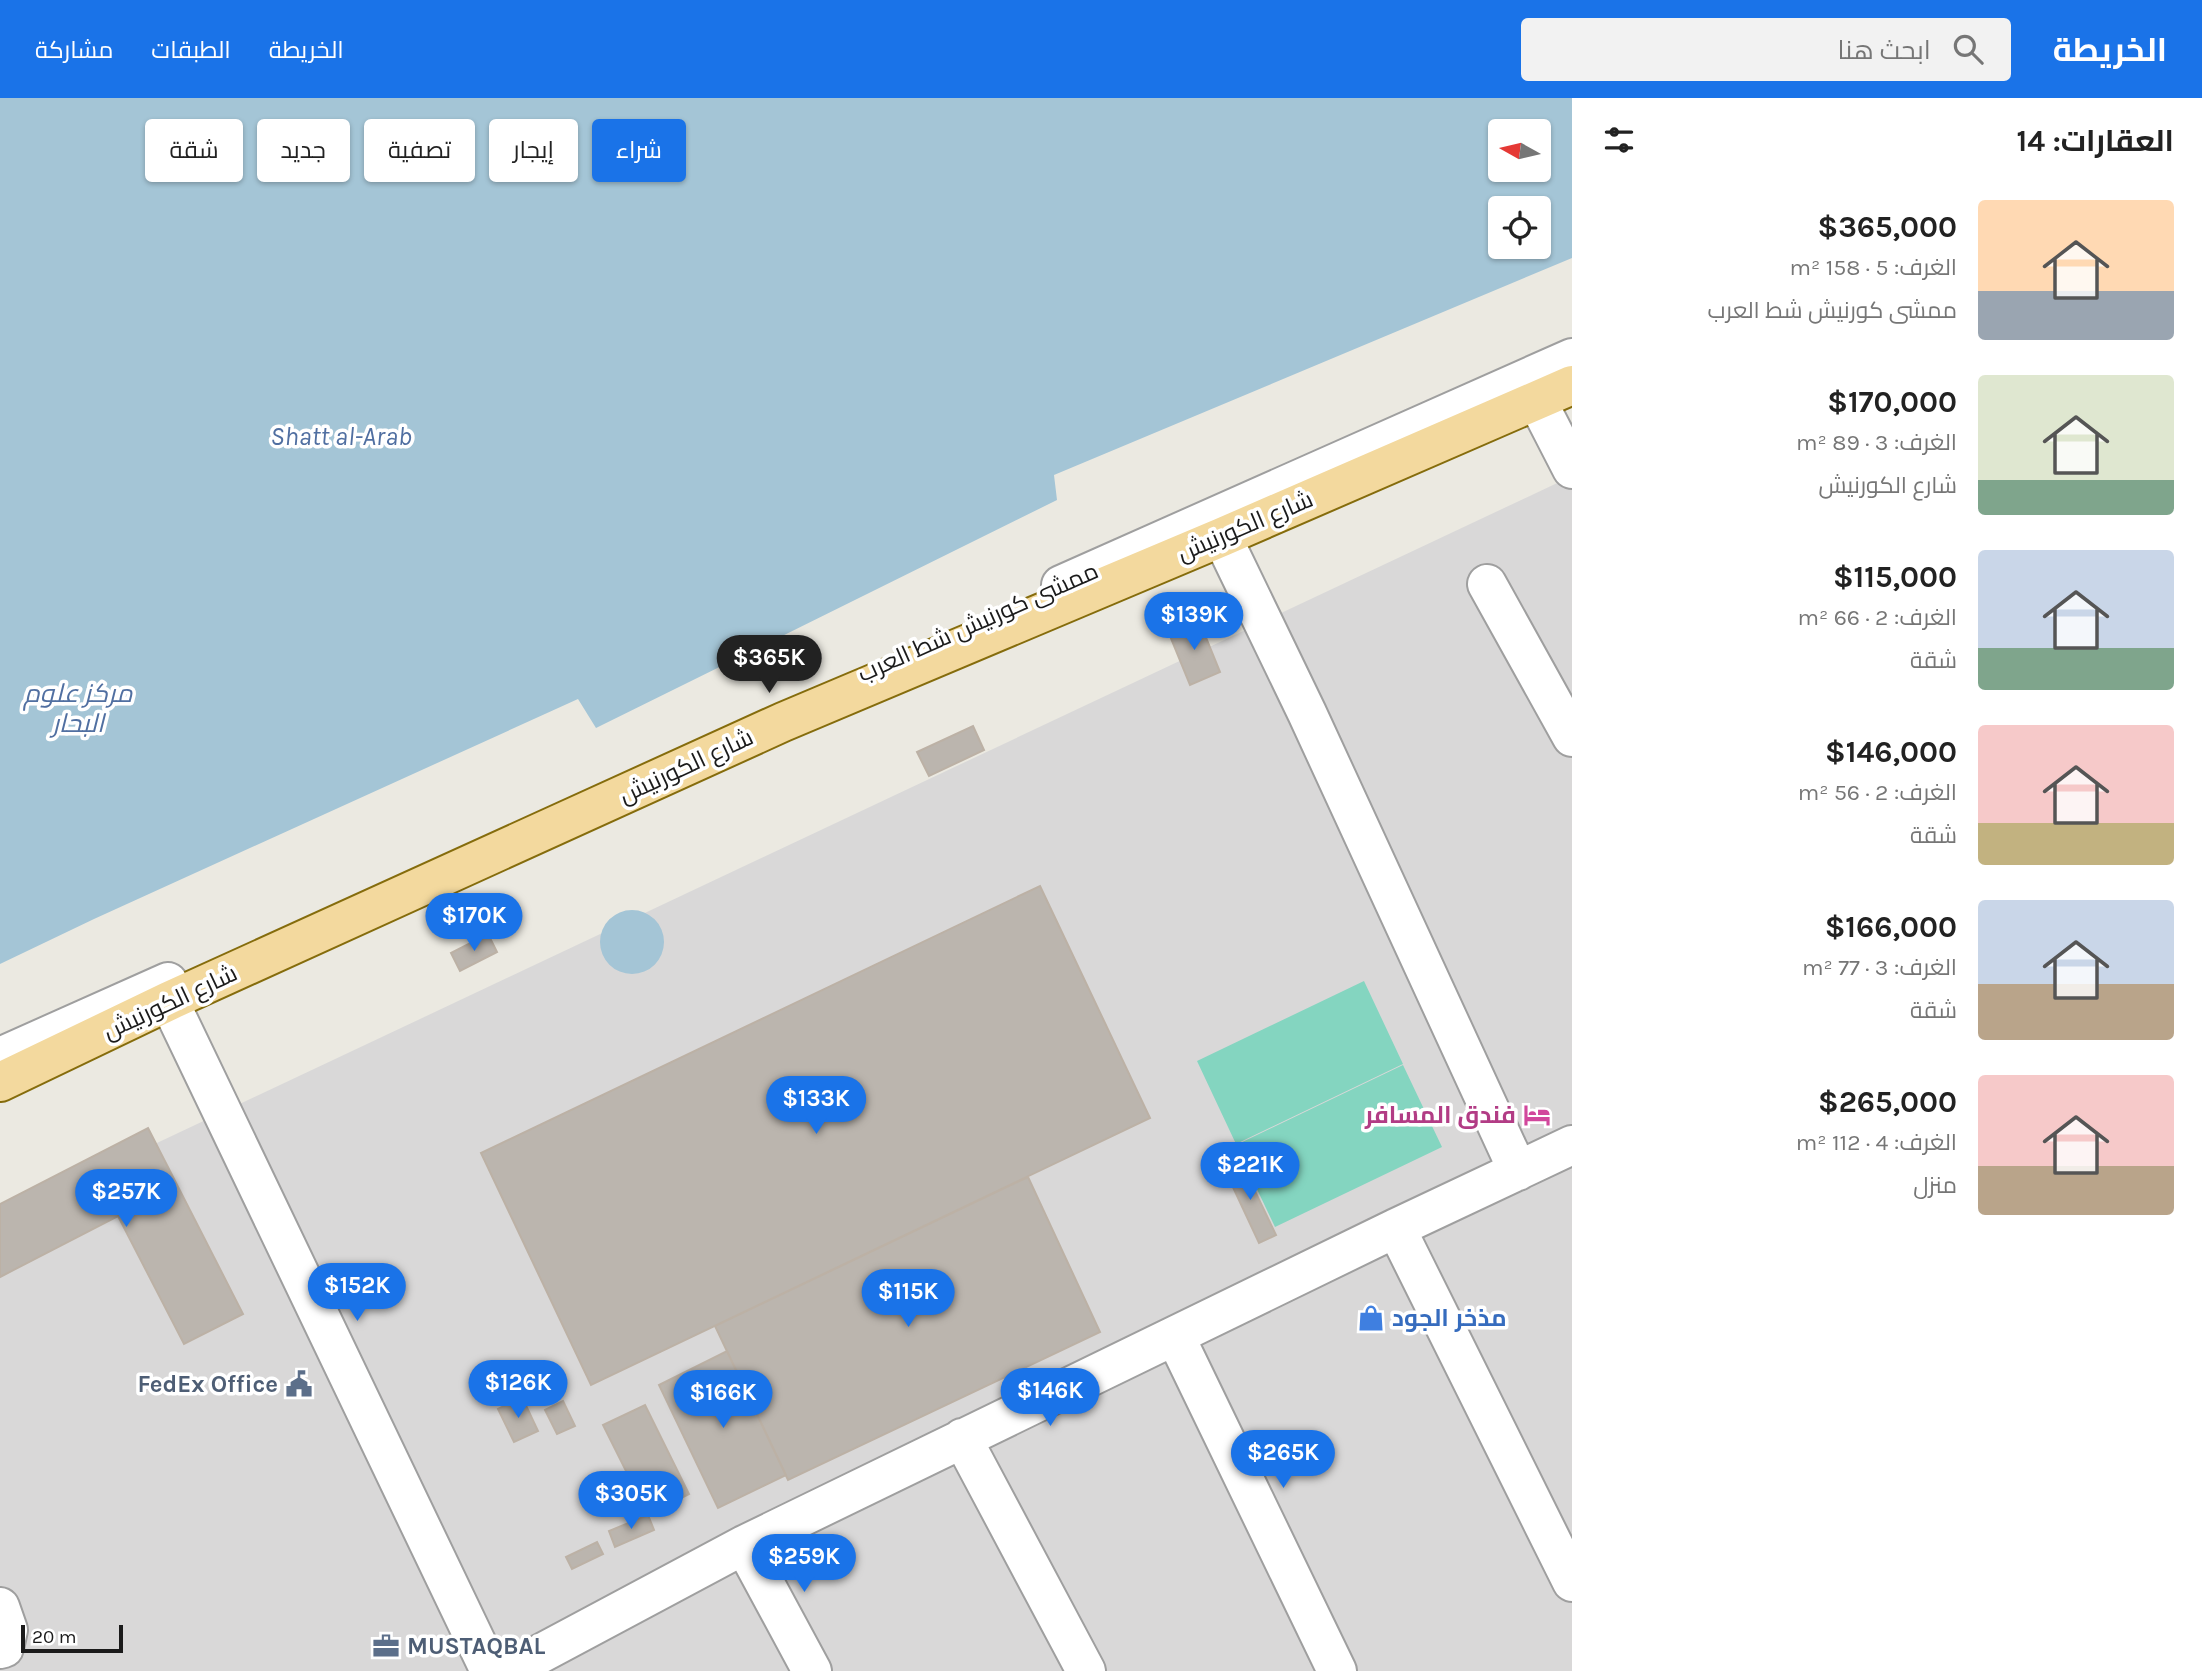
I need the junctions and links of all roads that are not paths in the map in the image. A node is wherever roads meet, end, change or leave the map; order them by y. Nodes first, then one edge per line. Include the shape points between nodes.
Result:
1 (1572, 358) edge
2 (1572, 385) edge
3 (1536, 399) junction
4 (1572, 469) edge
5 (1222, 537) junction
6 (1487, 584) dead end
7 (1572, 737) edge
8 (169, 1002) junction
9 (0, 1056) edge
10 (0, 1082) edge
11 (1572, 1145) edge
12 (1518, 1171) junction
13 (1396, 1228) junction
14 (1175, 1336) junction
15 (962, 1438) junction
16 (744, 1545) junction
17 (1572, 1582) edge
18 (0, 1607) edge
19 (0, 1649) edge
20 (490, 1671) edge
21 (509, 1671) edge
22 (812, 1671) edge
23 (1086, 1671) edge
24 (1337, 1671) edge

1 - 9 street, ممشى كورنيش شط العرب
2 - 3 main road, شارع الكورنيش
3 - 4 street
3 - 5 main road, شارع الكورنيش
5 - 8 main road, شارع الكورنيش via 783,722
5 - 12 street
6 - 7 street
8 - 10 main road, شارع الكورنيش
8 - 20 street
11 - 12 street
12 - 13 street
13 - 14 street
13 - 17 street
14 - 15 street
14 - 24 street
15 - 16 street
15 - 23 street
16 - 21 street
16 - 22 street
18 - 19 street via 8,1630

